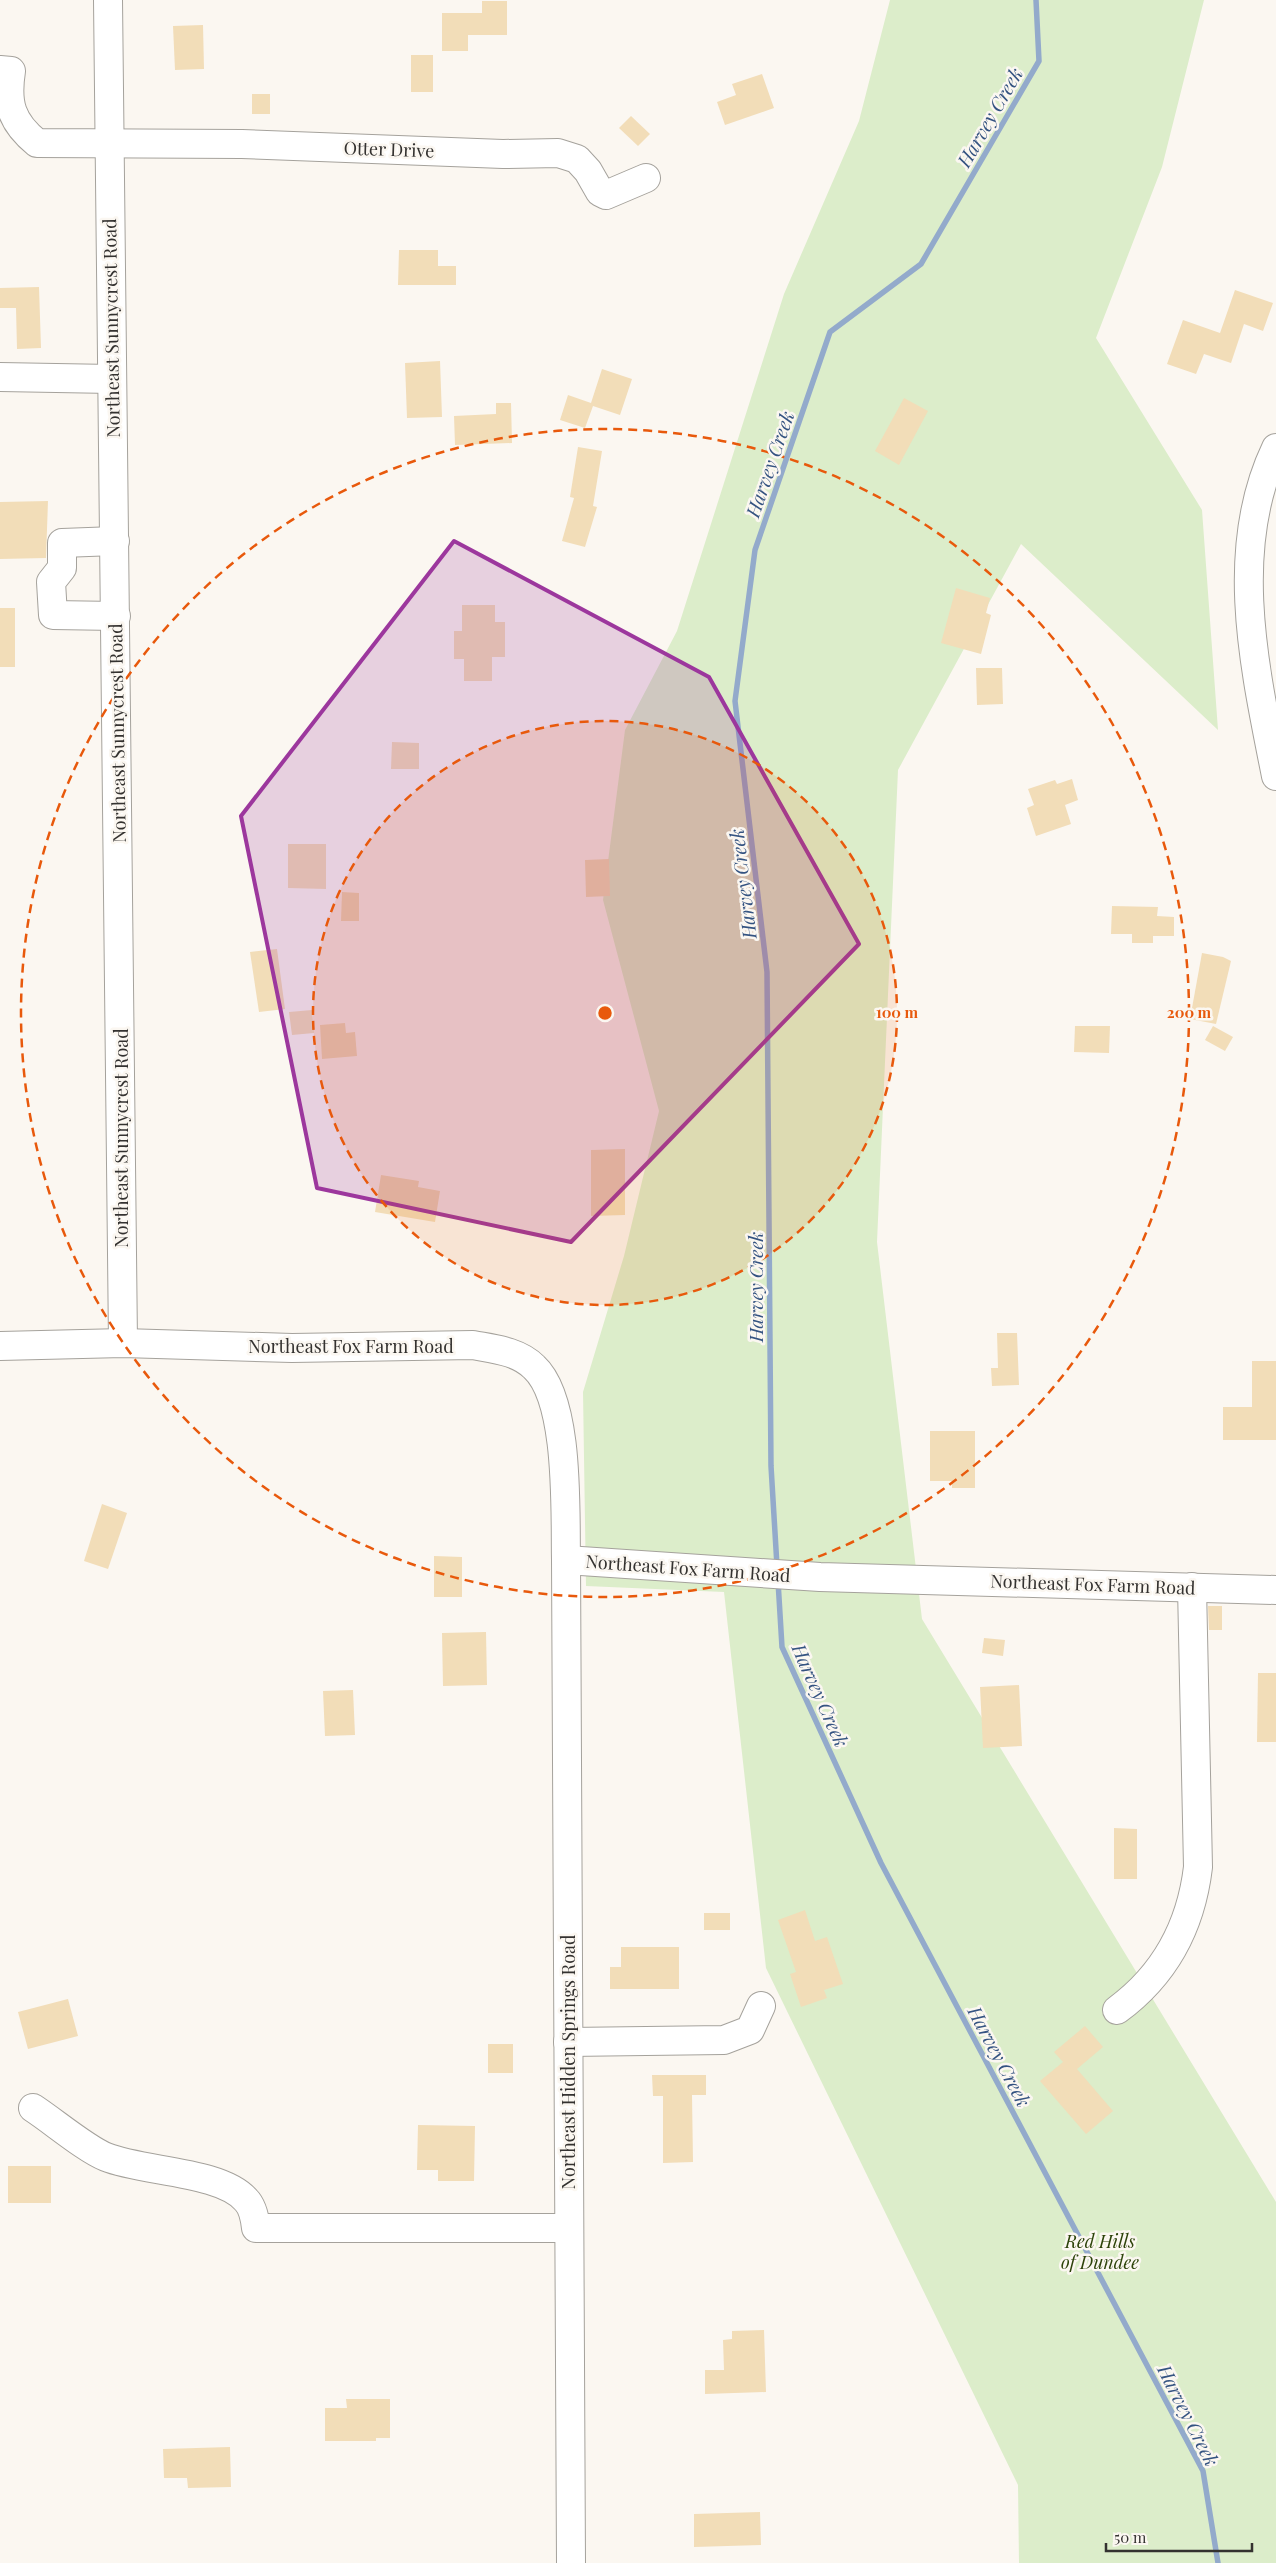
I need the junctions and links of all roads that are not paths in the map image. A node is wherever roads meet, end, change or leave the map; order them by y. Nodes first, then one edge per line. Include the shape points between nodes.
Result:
1 (108, 0) edge
2 (0, 70) edge
3 (108, 142) junction
4 (646, 178) dead end
5 (0, 377) edge
6 (112, 379) junction
7 (1276, 448) edge
8 (115, 541) junction
9 (116, 616) junction
10 (1266, 656) edge
11 (1269, 707) edge
12 (1276, 776) edge
13 (123, 1343) junction
14 (0, 1346) edge
15 (566, 1560) junction
16 (1192, 1587) junction
17 (1276, 1590) edge
18 (761, 2006) dead end
19 (1117, 2010) dead end
20 (568, 2042) junction
21 (34, 2108) dead end
22 (569, 2228) junction
23 (571, 2563) edge

1 - 3 street, Northeast Sunnycrest Road
2 - 3 street via 11,71 8,87 12,114 26,134 38,143
3 - 4 street, Otter Drive via 558,153 576,159 588,171 600,192 606,195
3 - 6 street, Northeast Sunnycrest Road
5 - 6 street
6 - 8 street, Northeast Sunnycrest Road
7 - 10 street via 1256,506 1248,546 1250,617
8 - 9 street, Northeast Sunnycrest Road
8 - 9 street via 62,542 62,568 51,582 52,615
9 - 13 street, Northeast Sunnycrest Road
10 - 11 street
11 - 12 street
13 - 14 street
13 - 15 street, Northeast Fox Farm Road via 292,1348 474,1345 520,1357 535,1367 551,1392 559,1424
15 - 16 street, Northeast Fox Farm Road via 820,1577
15 - 20 street, Northeast Hidden Springs Road
16 - 17 street, Northeast Fox Farm Road
16 - 19 street via 1198,1867 1194,1899 1173,1947 1156,1974 1137,1995
18 - 20 street via 750,2030 724,2040
20 - 22 street, Northeast Hidden Springs Road
21 - 22 street via 103,2156 128,2165 204,2178 238,2192 248,2201 256,2228
22 - 23 street, Northeast Hidden Springs Road

